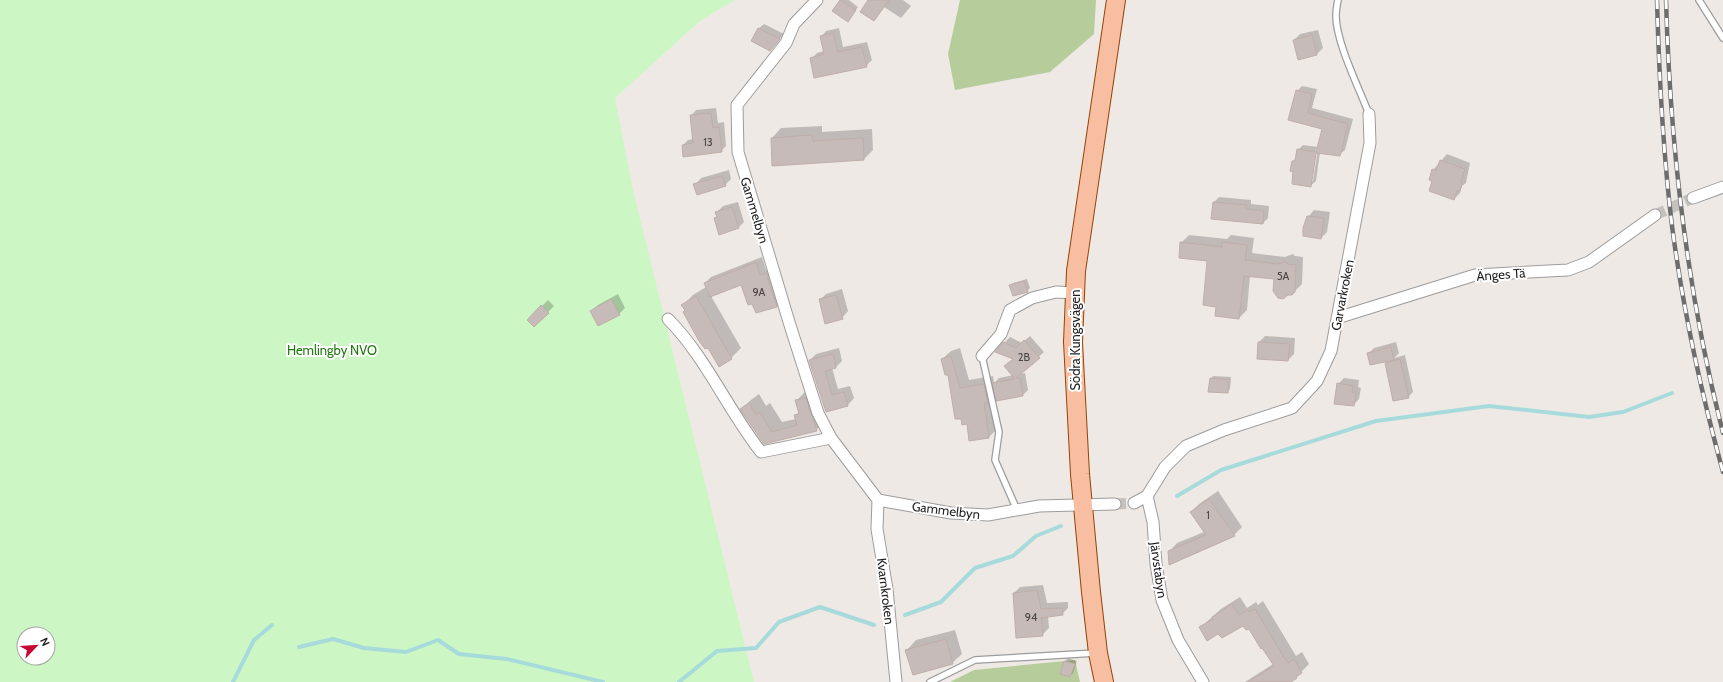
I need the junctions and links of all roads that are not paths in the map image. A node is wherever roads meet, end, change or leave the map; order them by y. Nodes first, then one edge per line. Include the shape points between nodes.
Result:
1 (817, 0) edge
2 (1116, 0) edge
3 (1338, 0) edge
4 (1699, 0) edge
5 (1723, 38) edge
6 (1369, 114) joint
7 (1723, 187) edge
8 (1693, 198) tunnel mouth
9 (1655, 215) tunnel mouth
10 (1075, 293) junction
11 (668, 318) dead end
12 (1337, 318) junction
13 (982, 356) joint
14 (831, 438) junction
15 (1147, 496) junction
16 (878, 500) junction
17 (1134, 503) tunnel mouth
18 (1083, 504) junction
19 (1115, 504) tunnel mouth
20 (1017, 510) junction
21 (1098, 653) junction
22 (896, 682) edge
23 (930, 682) edge
24 (1104, 682) edge
25 (1203, 682) edge

1 - 14 street, Gammelbyn via 794,24 786,43 737,106 738,152 818,413
2 - 10 main road, Södra Kungsvägen
3 - 6 lane, Garvarkroken via 1338,31
4 - 5 lane
6 - 12 street, Garvarkroken via 1370,143
7 - 8 street
9 - 12 street, Änges Tä via 1589,262 1568,270 1475,275
10 - 13 street via 1056,292 1032,298 1010,310 1001,334
10 - 18 main road, Södra Kungsvägen via 1074,386
11 - 14 street via 704,365 746,433 761,452
12 - 15 street, Garvarkroken via 1331,351 1317,381 1292,408 1224,430 1186,446 1165,467
13 - 20 lane via 999,432 995,460
14 - 16 street, Gammelbyn
15 - 17 street
15 - 25 street, Järvstabyn via 1153,522 1162,600 1178,640
16 - 20 street, Gammelbyn via 951,513 988,515
16 - 22 street, Kvarnkroken via 877,529 887,589
18 - 19 street, Gammelbyn
18 - 20 street, Gammelbyn
18 - 21 main road, Södra Kungsvägen
21 - 23 lane via 975,660
21 - 24 main road, Södra Kungsvägen

